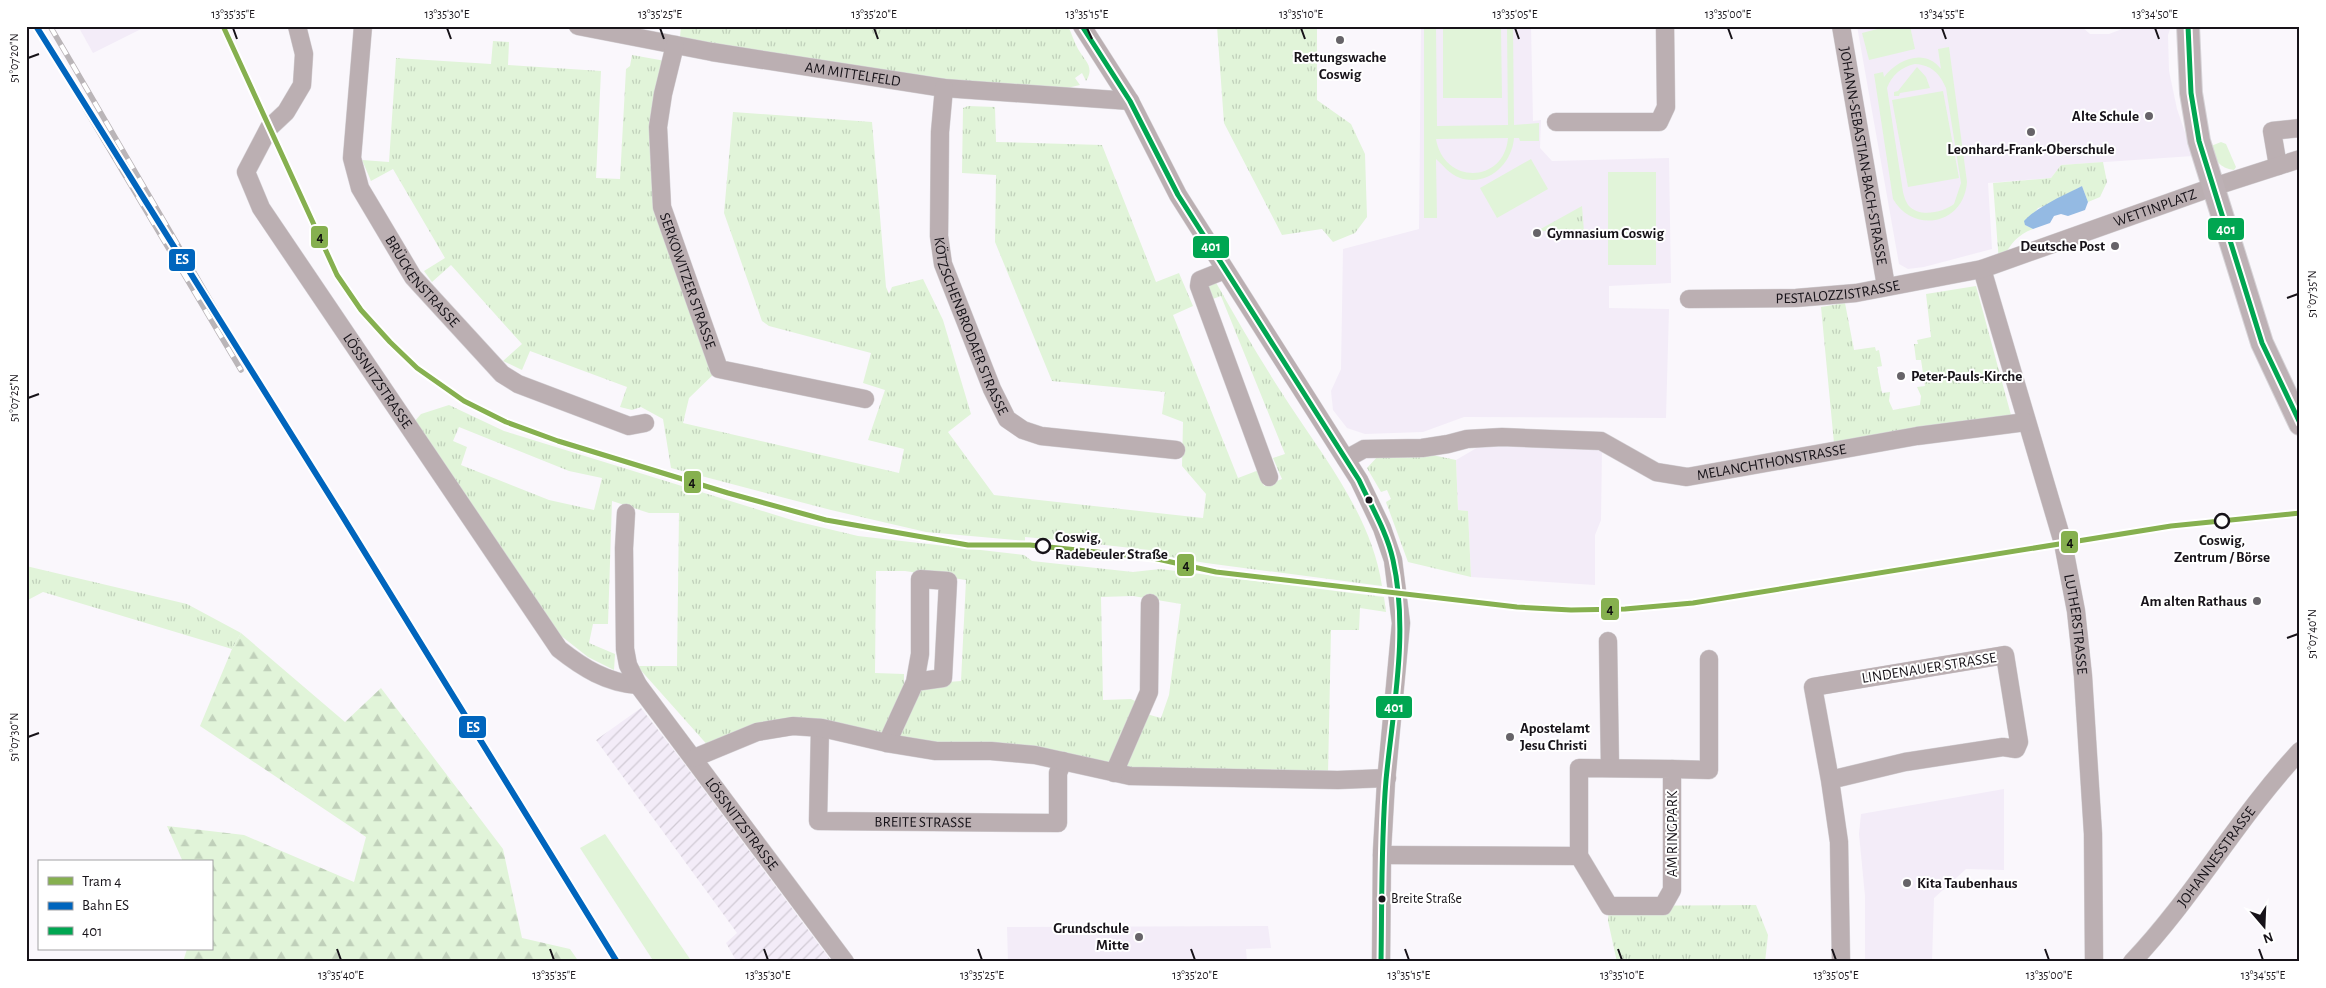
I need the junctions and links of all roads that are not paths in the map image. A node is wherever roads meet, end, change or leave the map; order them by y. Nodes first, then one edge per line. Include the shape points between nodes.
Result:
1 (363, 26) edge
2 (578, 26) edge
3 (1082, 26) edge
4 (1665, 26) edge
5 (1841, 26) edge
6 (2188, 26) edge
7 (302, 27) edge
8 (675, 45) junction
9 (944, 88) junction
10 (1130, 101) junction
11 (1556, 122) dead end
12 (2300, 128) edge
13 (2300, 159) edge
14 (2278, 166) junction
15 (2213, 187) junction
16 (1982, 269) junction
17 (1225, 270) junction
18 (1886, 286) junction
19 (1689, 299) dead end
20 (865, 399) dead end
21 (2026, 422) junction
22 (645, 423) dead end
23 (2300, 424) edge
24 (1176, 450) dead end
25 (1346, 459) junction
26 (1269, 477) dead end
27 (626, 513) dead end
28 (1150, 603) dead end
29 (1608, 641) dead end
30 (1709, 659) dead end
31 (915, 682) junction
32 (638, 685) junction
33 (820, 728) junction
34 (887, 743) junction
35 (2300, 751) edge
36 (694, 758) junction
37 (1063, 760) junction
38 (1610, 767) junction
39 (1672, 769) junction
40 (1114, 773) junction
41 (1386, 778) junction
42 (1830, 780) junction
43 (1382, 855) junction
44 (1578, 856) junction
45 (845, 962) edge
46 (1381, 962) edge
47 (1841, 962) edge
48 (2094, 962) edge
49 (2132, 962) edge

1 - 22 street, BRÜCKENSTRASSE via 352,158 354,170 360,188 413,277 502,374 523,386 629,426
2 - 8 street, AM MITTELFELD
3 - 10 street
4 - 11 street via 1666,107 1659,122
5 - 18 street, JOHANN-SEBASTIAN-BACH-STRASSE
6 - 15 main road via 2193,104 2199,141
7 - 32 street, LÖSSNITZSTRASSE via 302,85 286,112 269,128 246,172 260,208 559,649 584,669 622,684
8 - 9 street, AM MITTELFELD
8 - 20 street, SERKOWITZER STRASSE via 658,127 662,207 719,369
9 - 10 street, AM MITTELFELD
9 - 24 street, KÖTZSCHENBRODAER STRASSE via 939,226 943,264 1007,419 1023,430 1041,436
10 - 17 street via 1178,196
12 - 14 street via 2272,131
13 - 14 street, WETTINPLATZ
14 - 15 street, WETTINPLATZ
15 - 16 street, WETTINPLATZ
15 - 23 main road via 2262,343
16 - 18 street, PESTALOZZISTRASSE
16 - 21 street, LUTHERSTRASSE
17 - 25 street
17 - 26 street via 1200,280 1199,286
18 - 19 street, PESTALOZZISTRASSE via 1856,293 1796,298
21 - 25 street, MELANCHTHONSTRASSE via 1917,436 1686,477 1656,472 1601,442 1502,437 1467,439 1422,448 1364,449
21 - 48 street, LUTHERSTRASSE via 2063,543 2076,611 2092,834
25 - 41 street via 1381,526 1396,576 1401,623
27 - 32 street, LÖSSNITZSTRASSE via 625,649 628,665
28 - 40 street via 1149,692
29 - 38 street
30 - 39 street, AM RINGPARK via 1709,770
31 - 31 street via 920,654 920,579 948,581 943,678
31 - 34 street
32 - 36 street, LÖSSNITZSTRASSE
33 - 34 street
33 - 36 street via 793,726 756,732
33 - 37 street, BREITE STRASSE via 818,821 1058,823 1058,773
34 - 37 street via 936,751 1035,754
35 - 49 street, JOHANNESSTRASSE via 2254,802 2178,908
36 - 45 street, LÖSSNITZSTRASSE
37 - 40 street
38 - 39 street, AM RINGPARK
38 - 44 street, AM RINGPARK via 1579,768
39 - 44 street, AM RINGPARK via 1672,890 1663,906 1609,906
40 - 41 street via 1130,776
41 - 43 street
42 - 42 street, LINDENAUER STRASSE via 1813,688 2005,655 2019,742 2016,749 2003,747 1905,762
42 - 47 street, LINDENAUER STRASSE via 1838,842
43 - 44 street
43 - 46 street

